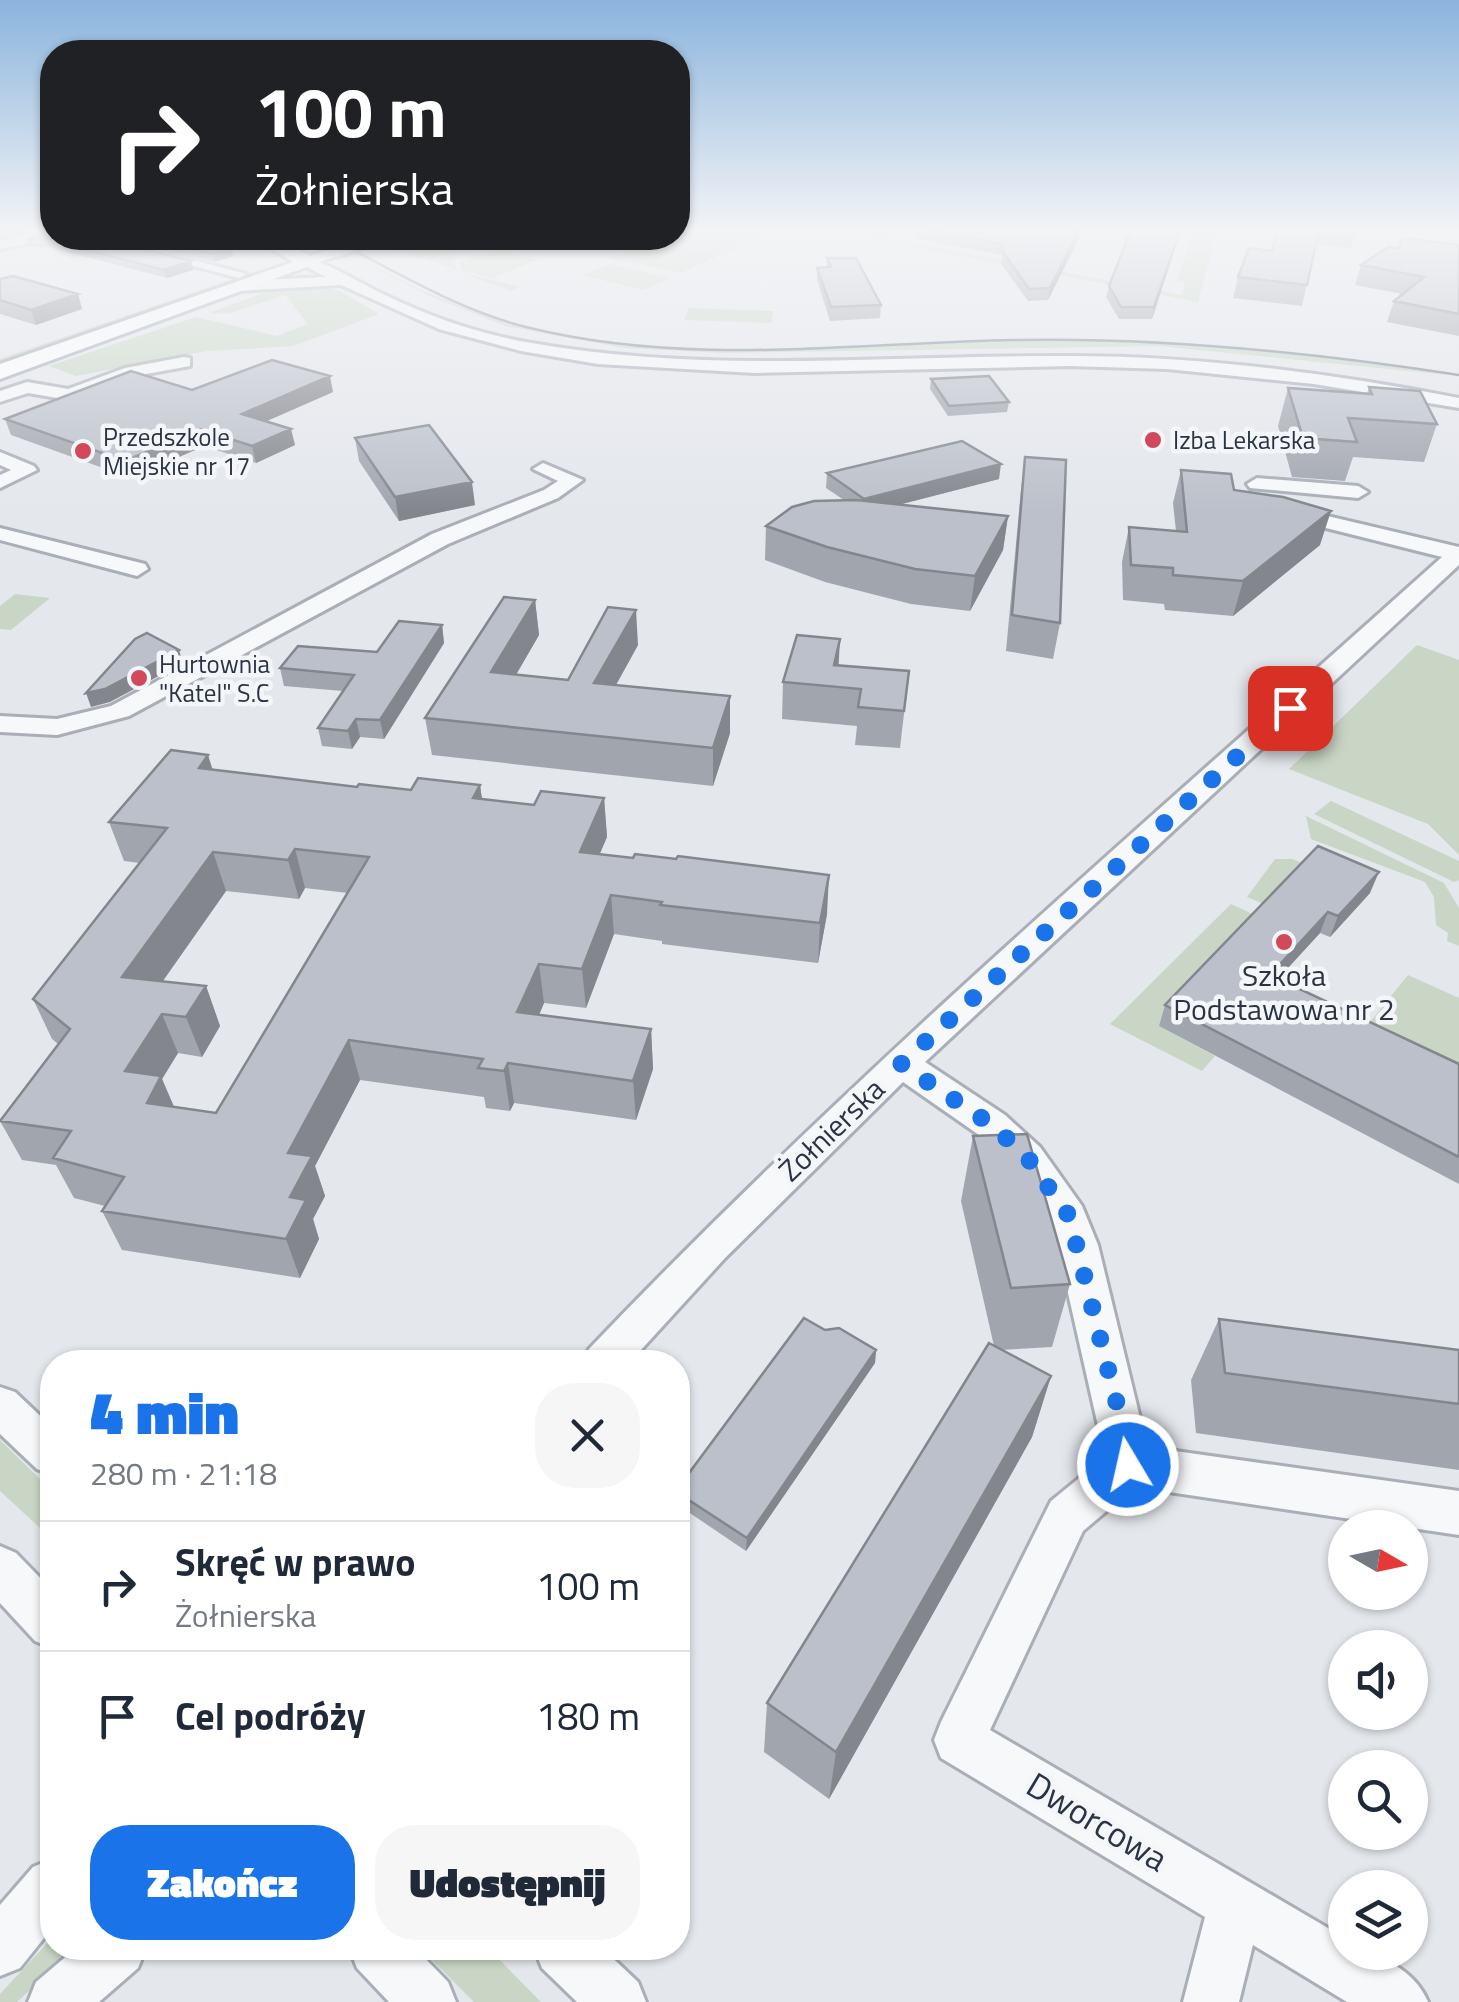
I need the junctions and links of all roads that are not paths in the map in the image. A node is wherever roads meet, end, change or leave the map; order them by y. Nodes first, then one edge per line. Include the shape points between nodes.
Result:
1 (102, 323) edge
2 (126, 323) edge
3 (440, 323) edge
4 (480, 323) edge
5 (0, 356) edge
6 (1072, 357) junction
7 (184, 362) dead end
8 (0, 372) edge
9 (1459, 385) edge
10 (0, 396) edge
11 (1459, 396) edge
12 (1459, 404) edge
13 (1459, 419) edge
14 (0, 458) edge
15 (543, 469) dead end
16 (0, 482) edge
17 (1358, 492) edge
18 (0, 534) edge
19 (1458, 553) edge
20 (137, 569) dead end
21 (0, 724) edge
22 (901, 1064) junction
23 (617, 1350) edge
24 (0, 1406) edge
25 (40, 1444) edge
26 (1128, 1465) junction
27 (1459, 1513) edge
28 (0, 1569) edge
29 (40, 1611) edge
30 (40, 1900) edge
31 (1235, 1905) junction
32 (0, 1948) edge
33 (104, 1960) edge
34 (388, 1960) edge
35 (574, 1960) edge
36 (56, 2002) edge
37 (428, 2002) edge
38 (618, 2002) edge
39 (1211, 2002) edge
40 (1400, 2002) edge

1 - 5 main road
2 - 8 main road
3 - 6 street via 597,357 756,366
4 - 6 street via 578,346 714,358
6 - 9 street via 1102,348 1226,353
6 - 11 street via 1264,366
6 - 12 street via 1270,374
6 - 13 street
7 - 10 street via 130,372 69,395 26,387
14 - 16 street via 27,470
15 - 21 street via 573,480 440,538 120,711 56,726
17 - 19 street, Żołnierska via 1257,494
18 - 20 street
19 - 22 street, Żołnierska
22 - 23 street, Żołnierska via 711,1247
22 - 26 street via 992,1125 1027,1157 1069,1216
24 - 25 street
26 - 27 street
26 - 31 street, Dworcowa via 1067,1516 958,1740
28 - 29 street
30 - 32 street
31 - 39 street
31 - 40 street, Dworcowa
33 - 36 street
34 - 37 street
35 - 38 street

